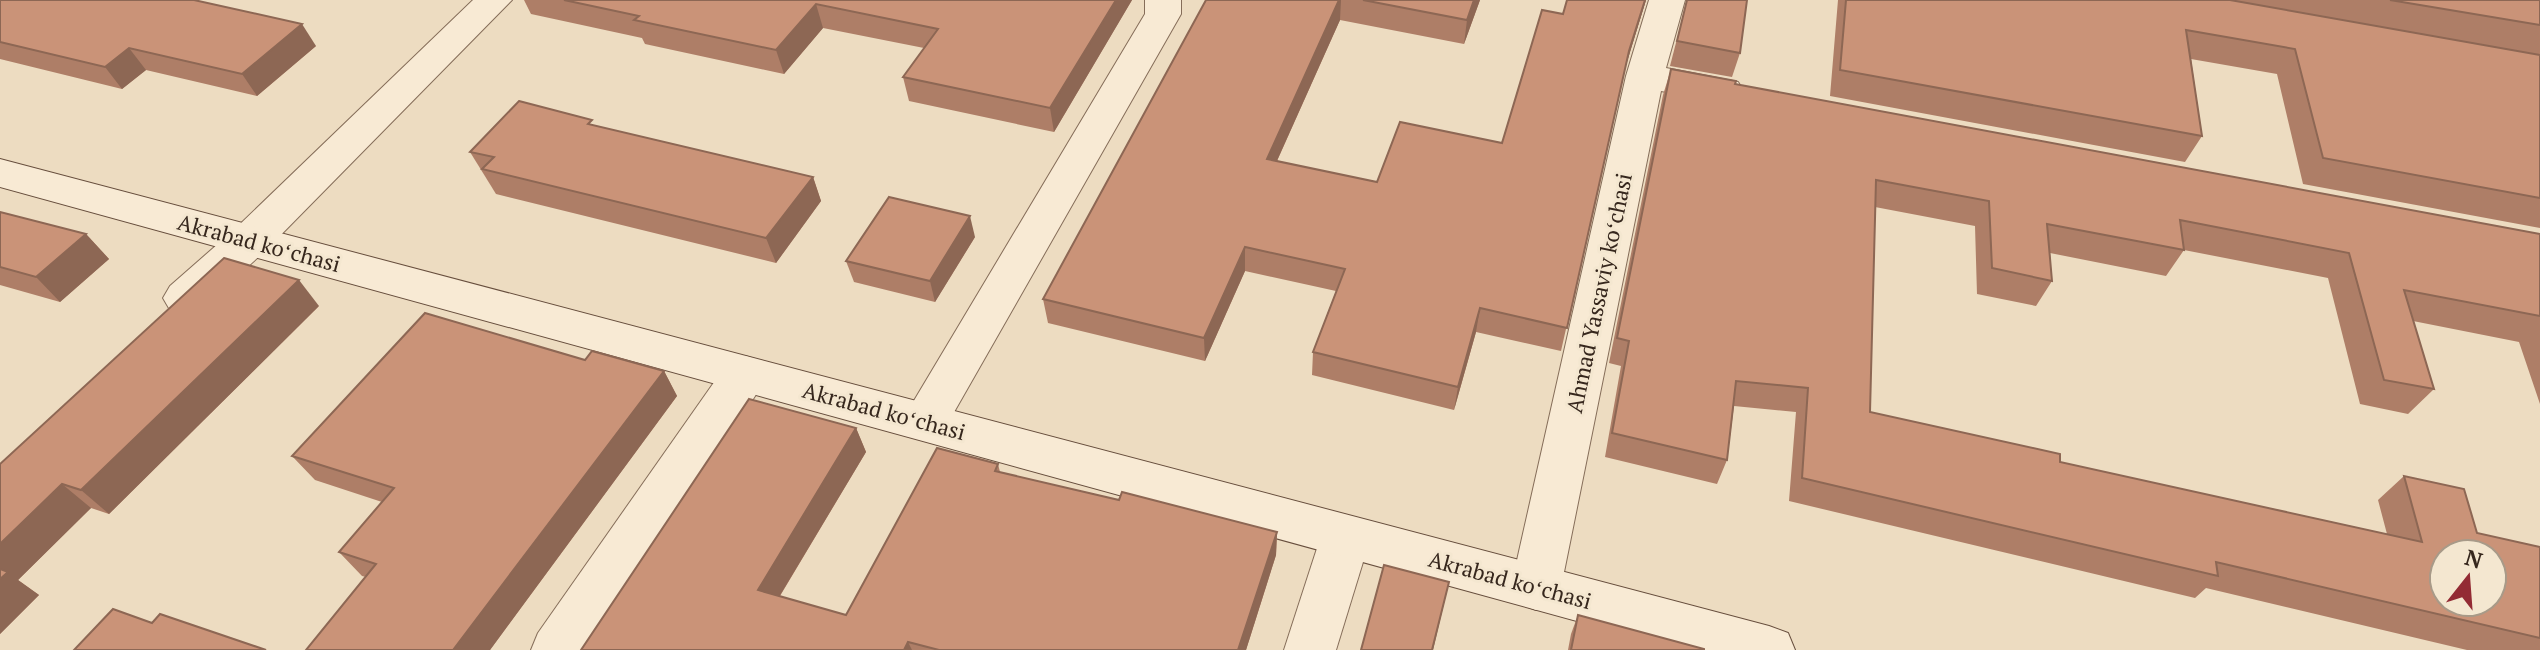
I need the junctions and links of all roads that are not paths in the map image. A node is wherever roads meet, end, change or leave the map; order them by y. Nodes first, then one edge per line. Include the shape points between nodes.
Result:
1 (494, 0) edge
2 (1163, 0) edge
3 (1667, 0) edge
4 (1645, 76) junction
5 (1755, 97) edge
6 (0, 173) edge
7 (250, 240) junction
8 (155, 326) edge
9 (745, 374) junction
10 (925, 422) junction
11 (1346, 536) junction
12 (1536, 587) junction
13 (557, 650) edge
14 (1310, 650) edge
15 (1769, 650) edge

1 - 7 street
2 - 10 street via 1163,14
3 - 4 street, Ahmad Yassaviy koʻchasi
4 - 5 street
4 - 12 street, Ahmad Yassaviy koʻchasi
6 - 7 street, Akrabad koʻchasi
7 - 8 street
7 - 9 street, Akrabad koʻchasi
9 - 10 street, Akrabad koʻchasi
9 - 13 street
10 - 11 street, Akrabad koʻchasi
11 - 12 street, Akrabad koʻchasi
11 - 14 street
12 - 15 street, Akrabad koʻchasi

